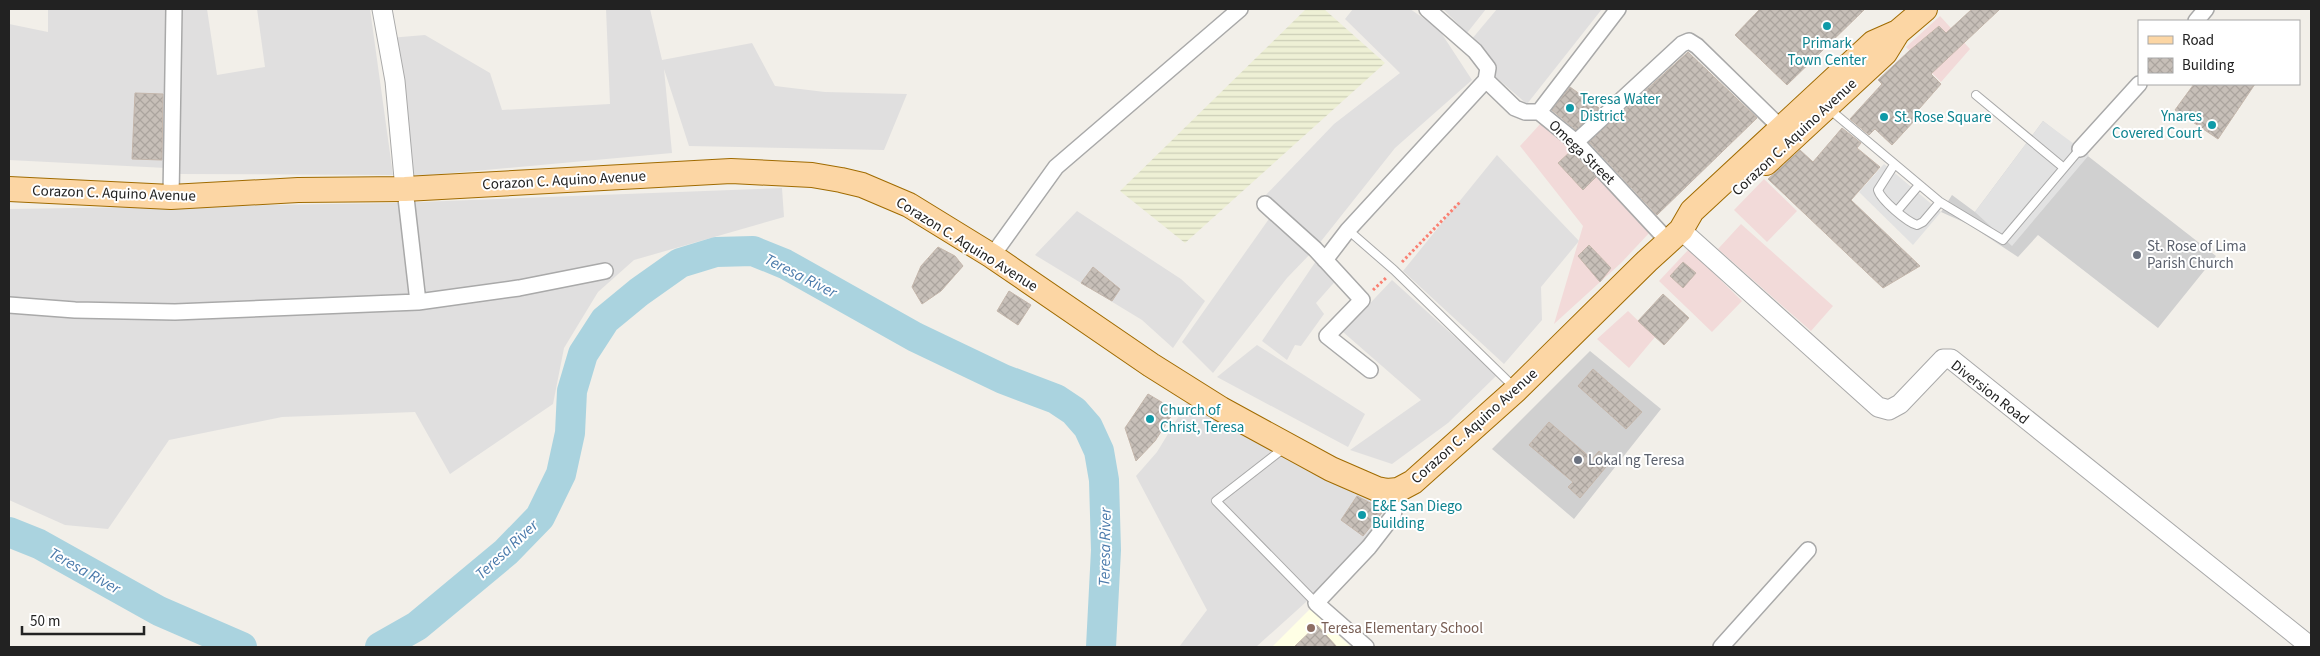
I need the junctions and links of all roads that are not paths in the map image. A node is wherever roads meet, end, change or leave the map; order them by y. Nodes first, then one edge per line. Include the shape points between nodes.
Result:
1 (174, 9) edge
2 (382, 9) edge
3 (1240, 9) edge
4 (1426, 9) edge
5 (1618, 9) edge
6 (1925, 9) edge
7 (2206, 9) edge
8 (2197, 20) edge
9 (1486, 80) junction
10 (2138, 85) edge
11 (1976, 95) dead end
12 (1821, 101) junction
13 (1539, 112) junction
14 (1780, 127) junction
15 (1576, 142) junction
16 (2080, 149) joint
17 (1894, 164) junction
18 (2064, 168) junction
19 (1919, 185) junction
20 (9, 189) edge
21 (405, 189) junction
22 (171, 197) junction
23 (1940, 202) junction
24 (1265, 204) dead end
25 (1897, 211) junction
26 (1348, 230) junction
27 (1675, 235) junction
28 (992, 256) junction
29 (1325, 260) junction
30 (605, 271) dead end
31 (418, 302) junction
32 (9, 305) edge
33 (1370, 370) dead end
34 (1516, 390) junction
35 (1287, 446) junction
36 (1398, 490) junction
37 (1808, 550) dead end
38 (1316, 603) junction
39 (1366, 647) edge
40 (1721, 647) edge
41 (2311, 647) edge

1 - 22 street
2 - 21 street via 395,81
3 - 28 street via 1056,167
4 - 9 street via 1475,51 1488,68
5 - 13 street
6 - 12 main road, Corazon C. Aquino Avenue via 1898,32 1873,43
7 - 8 street
9 - 13 street, Omega Street via 1515,108
9 - 26 street
10 - 16 street
11 - 18 lane
12 - 14 main road, Corazon C. Aquino Avenue
12 - 17 lane
12 - 27 main road, Corazon C. Aquino Avenue via 1702,222
13 - 15 street, Omega Street
14 - 15 street via 1689,41
14 - 27 main road, Corazon C. Aquino Avenue via 1692,211
15 - 27 street, Omega Street
16 - 18 lane
17 - 19 lane
17 - 25 lane via 1878,190
18 - 23 lane via 2003,240
19 - 23 lane
19 - 25 lane
20 - 22 main road, Corazon C. Aquino Avenue
21 - 22 main road, Corazon C. Aquino Avenue via 298,190
21 - 28 main road, Corazon C. Aquino Avenue via 731,171 812,175 884,193
21 - 31 street
23 - 25 lane via 1923,222 1916,225
24 - 29 street
26 - 29 street
26 - 34 lane via 1394,270
27 - 34 main road, Corazon C. Aquino Avenue
27 - 41 street, Diversion Road via 1878,407 1888,410 1900,404 1943,359 1951,359
28 - 35 main road, Corazon C. Aquino Avenue via 1151,365
29 - 33 street via 1362,300 1327,336
30 - 31 street via 520,288
31 - 32 street via 175,312
34 - 36 main road, Corazon C. Aquino Avenue via 1431,468
35 - 36 main road, Corazon C. Aquino Avenue via 1377,489
35 - 38 lane via 1216,501
36 - 38 street via 1393,516 1369,548
37 - 40 street
38 - 39 street

